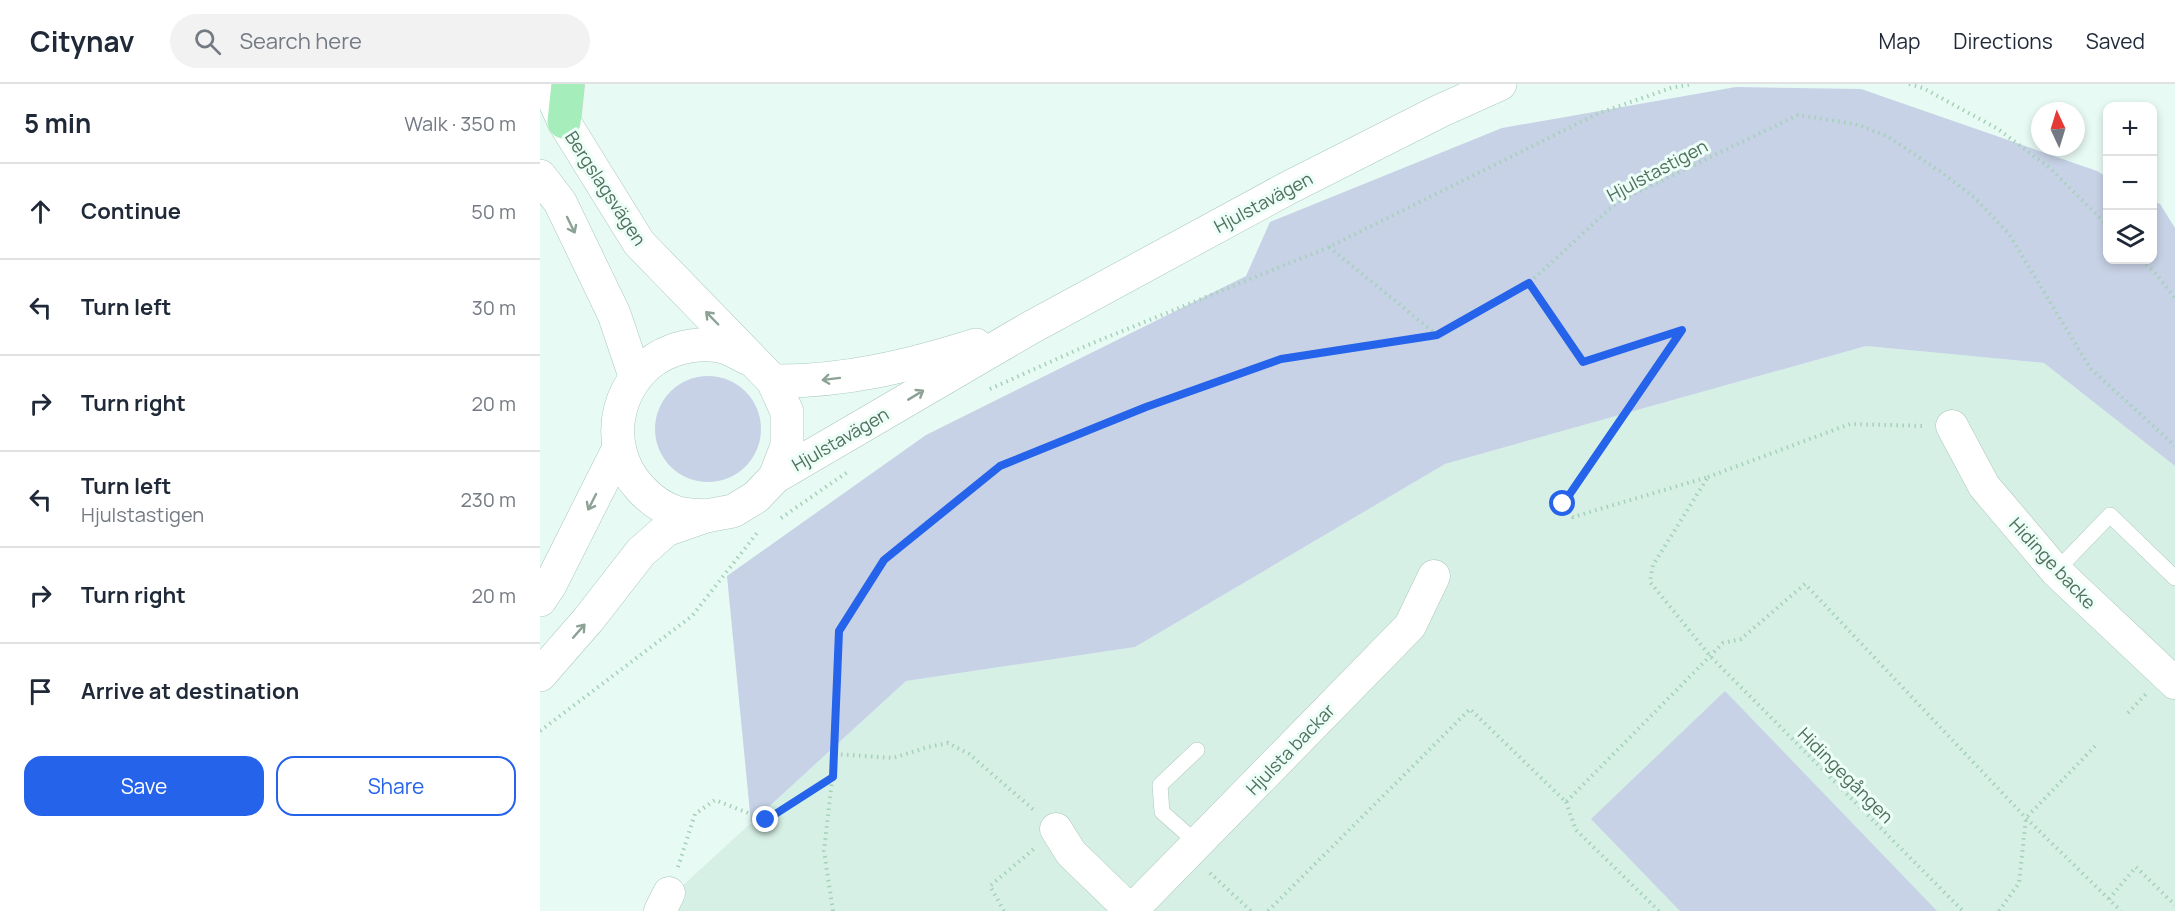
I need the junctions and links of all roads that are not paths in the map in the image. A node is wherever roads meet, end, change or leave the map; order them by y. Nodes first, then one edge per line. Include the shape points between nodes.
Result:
1 (547, 84) edge
2 (568, 84) edge
3 (1500, 84) edge
4 (564, 122) junction
5 (540, 176) edge
6 (1030, 328) junction
7 (763, 371) junction
8 (635, 376) junction
9 (1952, 426) road end
10 (618, 450) junction
11 (775, 477) junction
12 (706, 516) junction
13 (2056, 571) junction
14 (1434, 576) dead end
15 (2175, 578) edge
16 (540, 600) edge
17 (540, 675) edge
18 (2175, 683) edge
19 (1197, 750) dead end
20 (1056, 829) road end
21 (1193, 848) junction

1 - 4 main road, Bergslagsvägen
2 - 4 highway
3 - 6 main road, Hjulstavägen via 1288,188
7 -> 4 main road, Bergslagsvägen via 639,243
5 -> 8 main road via 560,202 609,304
6 -> 7 main road, Hjulstavägen via 915,364 860,375 809,382
11 -> 6 main road, Hjulstavägen
7 - 8 main road, Bergslagsvägen via 723,347 690,345 660,355
7 - 11 main road, Bergslagsvägen via 787,412 787,446
8 - 10 main road, Bergslagsvägen via 622,399 616,424
9 - 13 street, Hidinge backe via 1984,486
10 - 12 main road, Bergslagsvägen via 630,477 650,499 677,512
10 -> 16 main road, Bergslagsvägen
11 - 12 main road, Bergslagsvägen via 756,497 733,511
17 -> 12 main road, Bergslagsvägen via 641,552 666,530
13 - 15 lane via 2110,515
13 - 18 street, Hidinge backe
14 - 21 street, Hjulsta backar via 1410,626
19 - 21 lane via 1160,785 1162,812
20 - 21 street, Hjulsta backar via 1071,854 1131,911

